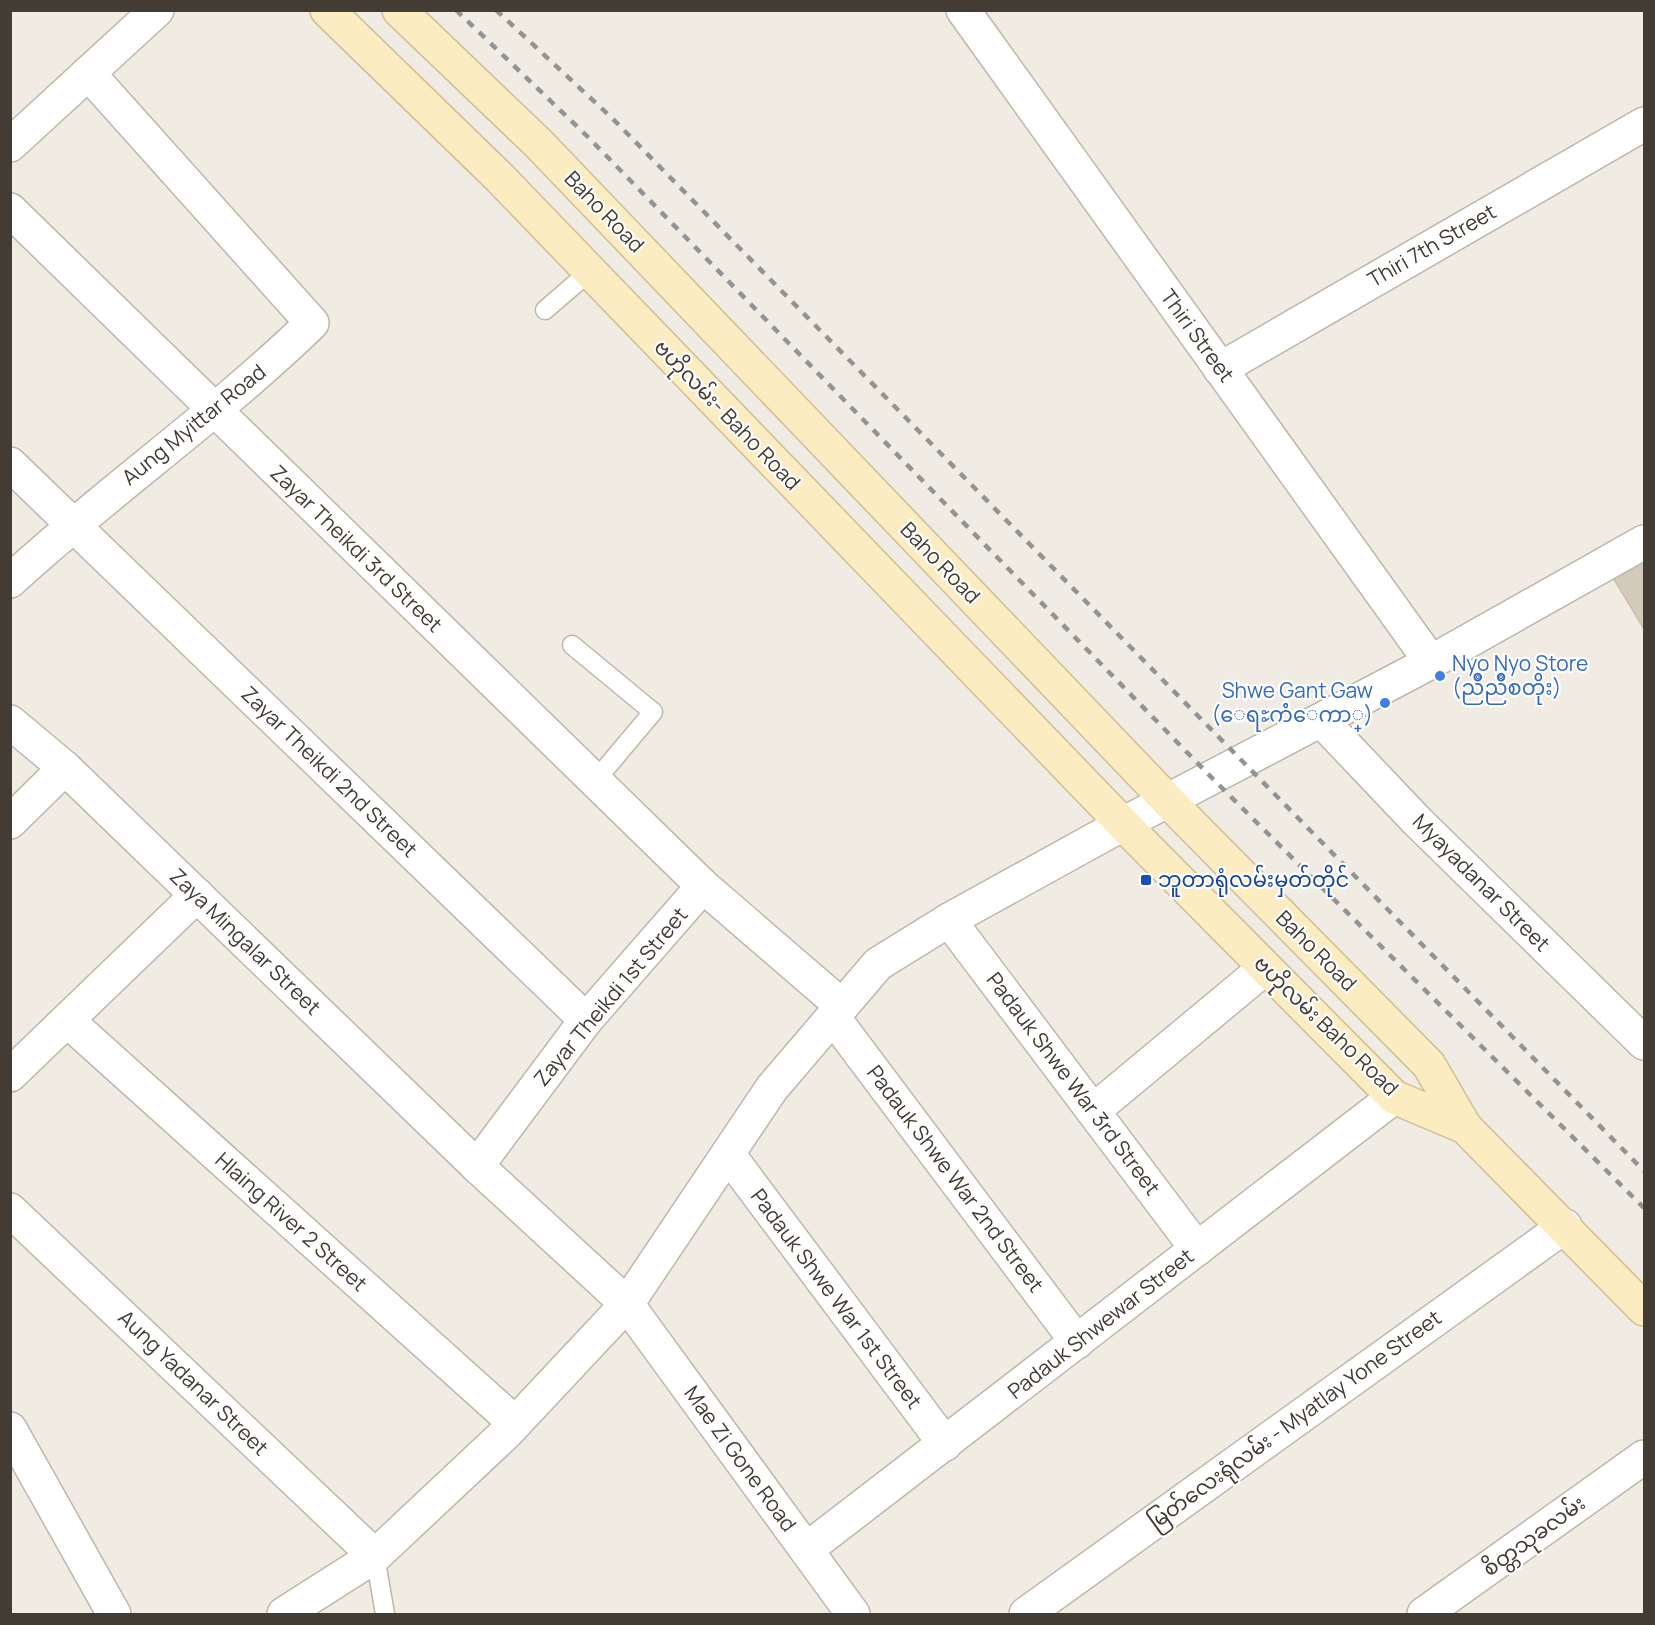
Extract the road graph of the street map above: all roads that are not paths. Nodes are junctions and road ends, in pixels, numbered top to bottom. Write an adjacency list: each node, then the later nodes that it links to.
1 (157, 10): 5 (street)
2 (327, 10): 9 (main road, ဗဟိုလမ်း- Baho Road)
3 (399, 10): 23 (main road, Baho Road)
4 (972, 13): 11 (street, Thiri Street)
5 (88, 73): 7 (street); 12 (street, Aung Myittar Road)
6 (1644, 124): 11 (street, Thiri 7th Street)
7 (10, 145)
8 (10, 210): 12 (street, Zayar Theikdi 3rd Street)
9 (589, 272): 10 (lane); 25 (main road, ဗဟိုလမ်း- Baho Road)
10 (545, 310)
11 (1220, 369): 18 (street, Thiri Street)
12 (214, 411): 14 (street, Aung Myittar Road); 22 (street, Zayar Theikdi 3rd Street)
13 (10, 464): 14 (street, Zayar Theikdi 2nd Street)
14 (72, 524): 16 (street, Aung Myittar Road); 31 (street, Zayar Theikdi 2nd Street)
15 (1644, 542): 18 (street)
16 (10, 581)
17 (572, 645): 22 (lane)
18 (1431, 662): 19 (street)
19 (1321, 720): 23 (street); 33 (street, Myayadanar Street)
20 (10, 722): 21 (street, Zaya Mingalar Street)
21 (65, 768): 24 (street); 27 (street, Zaya Mingalar Street)
22 (594, 781): 26 (street, Zayar Theikdi 3rd Street)
23 (1168, 801): 25 (street); 37 (main road, Baho Road)
24 (10, 822)
25 (1123, 824): 28 (street); 29 (main road, ဗဟိုလမ်း Baho Road)
26 (703, 886): 30 (street, Padauk Shwe War 2nd Street); 31 (street, Zayar Theikdi 1st Street)
27 (197, 895): 32 (street); 39 (street, Zaya Mingalar Street)
28 (948, 920): 30 (street); 36 (street, Padauk Shwe War 3rd Street)
29 (1265, 968): 35 (main road, ဗဟိုလမ်း Baho Road); 36 (street)
30 (837, 1011): 38 (street); 45 (street, Padauk Shwe War 2nd Street)
31 (586, 1020): 39 (street, Zayar Theikdi 1st Street)
32 (68, 1021): 34 (street); 46 (street, Hlaing River 2 Street)
33 (1644, 1043)
34 (10, 1076)
35 (1394, 1097): 37 (main road, ဗဟိုလမ်း Baho Road); 42 (street, Padauk Shwewar Street)
36 (1093, 1111): 42 (street, Padauk Shwe War 3rd Street)
37 (1465, 1127): 41 (main road, ဗဟိုလမ်း Baho Road)
38 (728, 1154): 43 (street); 48 (street, Padauk Shwe War 1st Street)
39 (477, 1166): 43 (street, Zaya Mingalar Street)
40 (10, 1210): 51 (street, Aung Yadanar Street)
41 (1564, 1226): 44 (main road, ဗဟိုလမ်း Baho Road); 56 (street, မြတ်လေးရုံလမ်း - Myatlay Yone Street)
42 (1197, 1249): 45 (street, Padauk Shwewar Street)
43 (627, 1304): 46 (street); 50 (street, Mae Zi Gone Road)
44 (1644, 1309)
45 (1077, 1342): 48 (street, Padauk Shwewar Street)
46 (515, 1423): 51 (street)
47 (10, 1429): 52 (street)
48 (945, 1444): 50 (street, Padauk Shwewar Street)
49 (1644, 1457): 57 (street, စိတ္တသုခလမ်း)
50 (807, 1550): 55 (street, Mae Zi Gone Road)
51 (375, 1556): 53 (street); 54 (lane)
52 (114, 1614)
53 (284, 1614)
54 (386, 1614)
55 (853, 1614)
56 (1026, 1614)
57 (1424, 1614)

